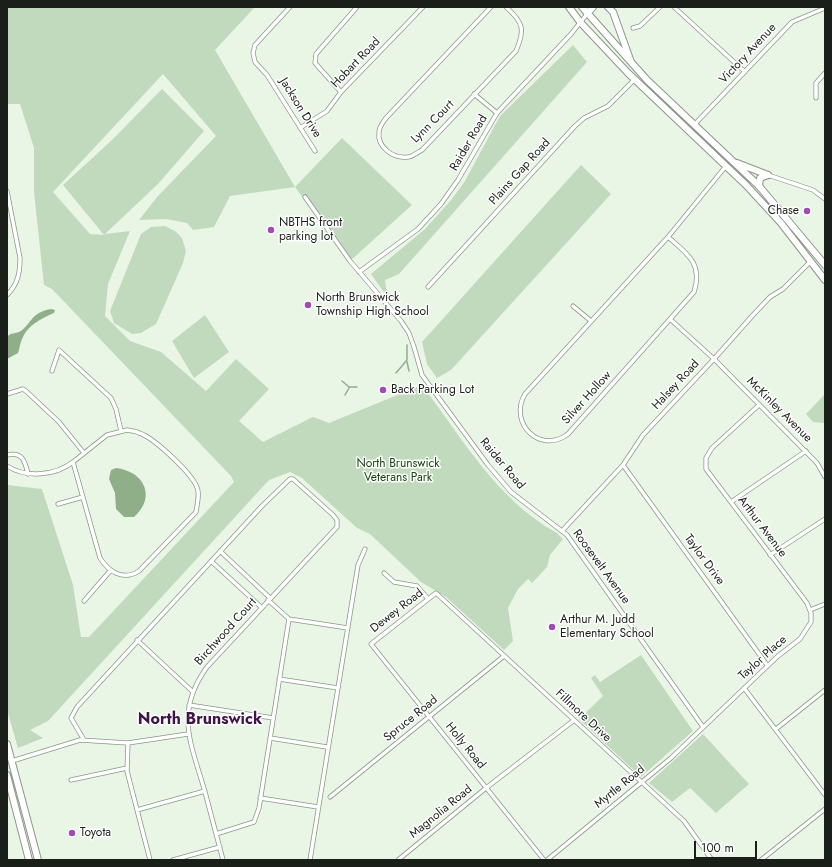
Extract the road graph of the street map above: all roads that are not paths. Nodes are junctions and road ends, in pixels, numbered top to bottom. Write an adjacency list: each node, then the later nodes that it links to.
1 (290, 7): 25 (street, Jackson Drive)
2 (357, 7): 20 (street)
3 (423, 7): 20 (street, Hobart Road)
4 (491, 7): 21 (street, Lynn Court)
5 (506, 7): 21 (street, Lynn Court)
6 (568, 7): 14 (highway)
7 (582, 7): 13 (highway)
8 (593, 7): 13 (highway)
9 (608, 7): 16 (highway)
10 (660, 7): 15 (street)
11 (674, 7): 17 (street)
12 (825, 8): 17 (street, Victory Avenue)
13 (587, 14): 14 (street, Raider Road); 16 (highway)
14 (580, 23): 19 (highway); 23 (street, Raider Road)
15 (633, 28)
16 (631, 64): 24 (highway)
17 (745, 72): 24 (street, Victory Avenue)
18 (825, 73): 22 (street)
19 (634, 80): 24 (highway); 39 (street, Plains Gap Road)
20 (341, 92): 25 (street, Hobart Road)
21 (474, 94): 23 (street)
22 (816, 98)
23 (498, 113): 37 (street, Raider Road)
24 (692, 127): 27 (highway); 28 (highway)
25 (300, 128): 26 (street, Jackson Drive)
26 (315, 151)
27 (736, 163): 29 (highway); 30 (highway)
28 (726, 166): 34 (street, Silver Hollow); 35 (highway)
29 (768, 175): 30 (highway); 33 (street)
30 (759, 186): 36 (highway)
31 (7, 191): 40 (street)
32 (305, 197): 37 (street, Raider Road)
33 (825, 200)
34 (668, 237): 42 (street, Silver Hollow); 43 (street, Silver Hollow)
35 (811, 261): 38 (highway); 44 (street, Halsey Road)
36 (825, 265)
37 (359, 272): 60 (street, Raider Road)
38 (825, 280)
39 (428, 287)
40 (7, 295)
41 (573, 306): 43 (street)
42 (670, 319): 43 (street, Silver Hollow); 44 (street, McKinley Avenue)
43 (591, 322)
44 (714, 360): 47 (street, McKinley Avenue); 54 (street, Halsey Road)
45 (52, 371): 48 (street)
46 (7, 394): 50 (street)
47 (759, 405): 49 (street, McKinley Avenue); 58 (street, Arthur Avenue)
48 (121, 431): 50 (street); 67 (street)
49 (806, 451): 56 (street, McKinley Avenue); 58 (street)
50 (84, 453): 52 (street)
51 (7, 455): 55 (street)
52 (73, 462): 55 (street); 57 (street)
53 (7, 466): 55 (street)
54 (623, 466): 62 (street, Halsey Road); 81 (street, Taylor Drive)
55 (28, 474)
56 (825, 477)
57 (82, 497): 59 (street); 67 (street)
58 (731, 502): 65 (street, Arthur Avenue)
59 (58, 504)
60 (530, 507): 62 (street, Roosevelt Avenue)
61 (825, 518): 65 (street)
62 (562, 531): 91 (street, Roosevelt Avenue)
63 (365, 549): 77 (street)
64 (220, 551): 66 (street); 70 (street); 70 (street, Birchwood Court)
65 (770, 555): 75 (street, Arthur Avenue)
66 (211, 561): 74 (street); 78 (street)
67 (111, 570): 72 (street)
68 (384, 573): 71 (street)
69 (436, 593): 71 (street, Dewey Road); 80 (street, Fillmore Drive)
70 (269, 599): 74 (street, Birchwood Court); 76 (street)
71 (428, 599): 79 (street, Dewey Road)
72 (84, 601)
73 (825, 604): 75 (street)
74 (261, 607): 86 (street, Birchwood Court)
75 (810, 610): 81 (street, Taylor Place)
76 (289, 619): 77 (street); 82 (street)
77 (348, 628): 83 (street)
78 (137, 640): 86 (street); 95 (street)
79 (371, 644): 88 (street, Holly Road)
80 (504, 656): 88 (street, Spruce Road); 90 (street, Fillmore Drive)
81 (767, 665): 84 (street, Taylor Place)
82 (280, 679): 83 (street); 89 (street)
83 (338, 688): 98 (street)
84 (744, 688): 91 (street, Taylor Place); 92 (street)
85 (825, 690): 92 (street)
86 (192, 691): 87 (street, Birchwood Court)
87 (189, 705): 89 (street); 93 (street, Birchwood Court)
88 (429, 716): 104 (street, Holly Road); 107 (street, Spruce Road)
89 (273, 718): 94 (street)
90 (573, 721): 103 (street, Fillmore Drive); 104 (street, Magnolia Road)
91 (703, 727): 103 (street, Myrtle Road)
92 (776, 729): 106 (street)
93 (188, 734): 96 (street); 105 (street, Birchwood Court)
94 (270, 738): 98 (street); 108 (street)
95 (84, 740): 96 (street); 99 (street)
96 (128, 743): 100 (street)
97 (7, 744): 99 (highway)
98 (327, 747): 109 (street)
99 (12, 761): 116 (highway)
100 (127, 768): 102 (street); 111 (street)
101 (7, 775): 115 (highway)
102 (71, 780)
103 (641, 783): 122 (street, Myrtle Road); 123 (street, Fillmore Drive)
104 (486, 788): 121 (street, Magnolia Road); 122 (street, Holly Road)
105 (205, 792): 111 (street); 112 (street, Birchwood Court)
106 (825, 795)
107 (330, 797)
108 (260, 798): 109 (street); 112 (street)
109 (318, 807): 120 (street)
110 (825, 809): 114 (street)
111 (137, 810): 117 (street)
112 (216, 834): 113 (street, Birchwood Court)
113 (220, 847): 118 (street); 119 (street, Birchwood Court)
114 (763, 859)
115 (29, 860)
116 (38, 860)
117 (150, 860)
118 (173, 860)
119 (223, 860)
120 (310, 860)
121 (398, 860)
122 (546, 860)
123 (712, 860)

